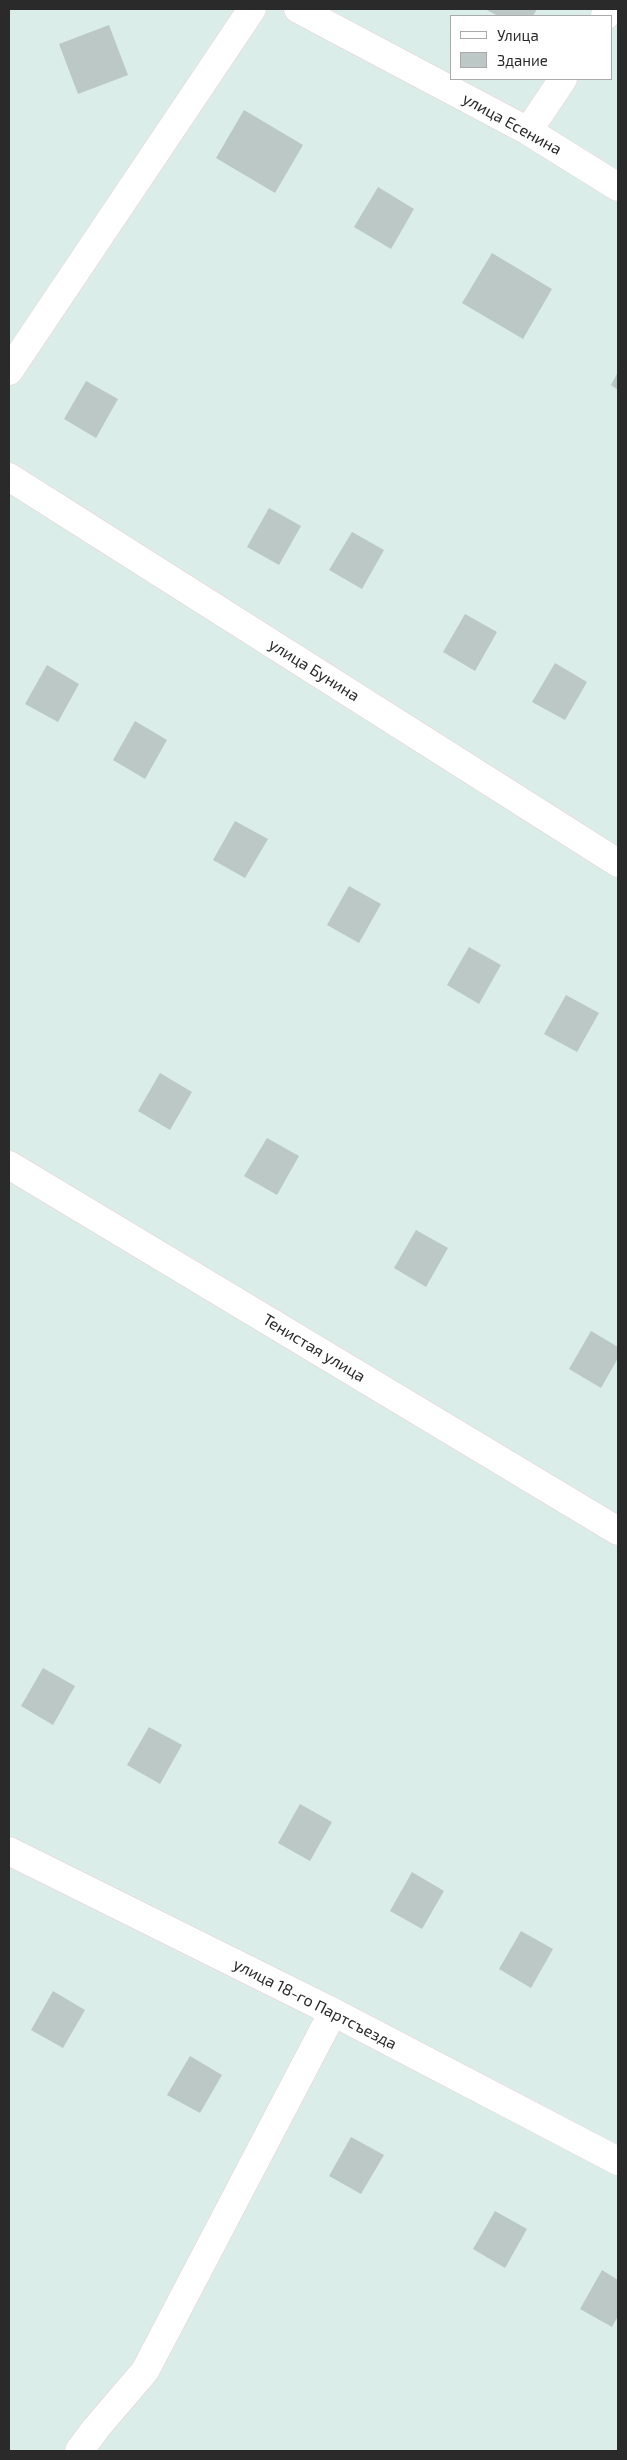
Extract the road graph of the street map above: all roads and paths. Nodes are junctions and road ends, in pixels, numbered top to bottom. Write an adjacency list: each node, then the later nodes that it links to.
1 (252, 9): 6 (street)
2 (298, 9): 4 (street, улица Есенина)
3 (562, 80): 4 (street)
4 (528, 131): 5 (street, улица Есенина)
5 (618, 187)
6 (9, 371)
7 (9, 477): 8 (street, улица Бунина)
8 (618, 863)
9 (9, 1164): 10 (street, Тенистая улица)
10 (618, 1531)
11 (9, 1851): 12 (street, улица 18-го Партсъезда)
12 (333, 2012): 13 (street, улица 18-го Партсъезда); 14 (street)
13 (618, 2161)
14 (80, 2451)

